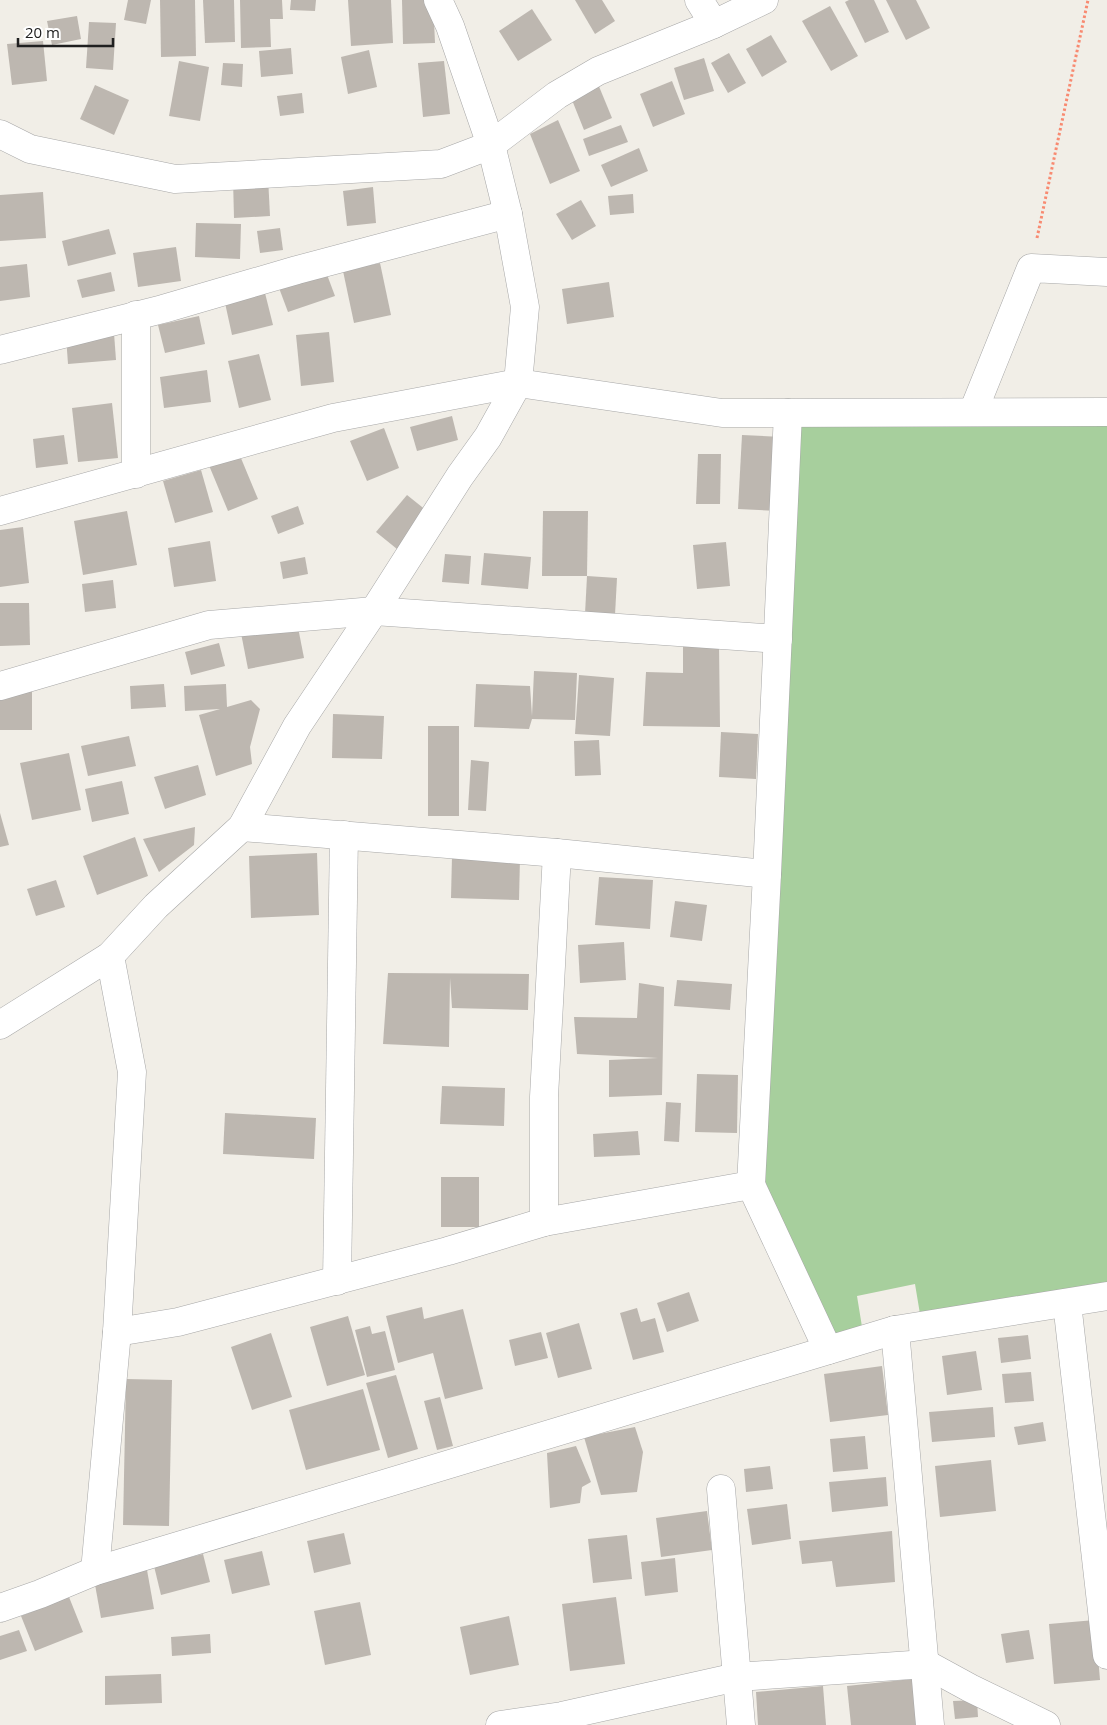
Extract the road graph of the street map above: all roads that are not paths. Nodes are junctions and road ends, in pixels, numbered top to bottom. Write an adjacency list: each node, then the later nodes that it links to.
1 (438, 0): 6 (street)
2 (699, 0): 4 (street)
3 (764, 0): 4 (street)
4 (714, 24): 6 (street)
5 (0, 134): 7 (street)
6 (491, 145): 7 (street); 9 (street)
7 (30, 149): 8 (street)
8 (0, 156)
9 (508, 214): 11 (street); 13 (street)
10 (1107, 272): 14 (street)
11 (136, 315): 12 (street); 17 (street)
12 (0, 350)
13 (518, 383): 16 (street); 17 (street); 19 (street)
14 (973, 412): 15 (street); 16 (street)
15 (1107, 412)
16 (788, 413): 20 (street)
17 (136, 474): 18 (street)
18 (0, 511)
19 (374, 611): 20 (street); 21 (street); 22 (street)
20 (778, 639): 25 (street)
21 (0, 686)
22 (242, 827): 23 (street); 26 (street)
23 (344, 836): 24 (street); 30 (street)
24 (557, 853): 25 (street); 29 (street)
25 (767, 874): 28 (street)
26 (110, 956): 27 (street); 34 (street)
27 (0, 1025)
28 (751, 1185): 29 (street); 35 (street)
29 (544, 1222): 30 (street)
30 (337, 1281): 34 (street)
31 (1107, 1296): 32 (street)
32 (1067, 1303): 33 (street); 39 (street)
33 (895, 1330): 35 (street); 40 (street)
34 (118, 1332): 37 (street)
35 (828, 1350): 37 (street)
36 (721, 1489): 41 (street)
37 (95, 1571): 38 (street)
38 (0, 1608)
39 (1107, 1655)
40 (926, 1664): 41 (street); 45 (street); 46 (street)
41 (737, 1676): 42 (street); 44 (street)
42 (563, 1721): 43 (street)
43 (500, 1725)
44 (741, 1725)
45 (930, 1725)
46 (1046, 1725)

